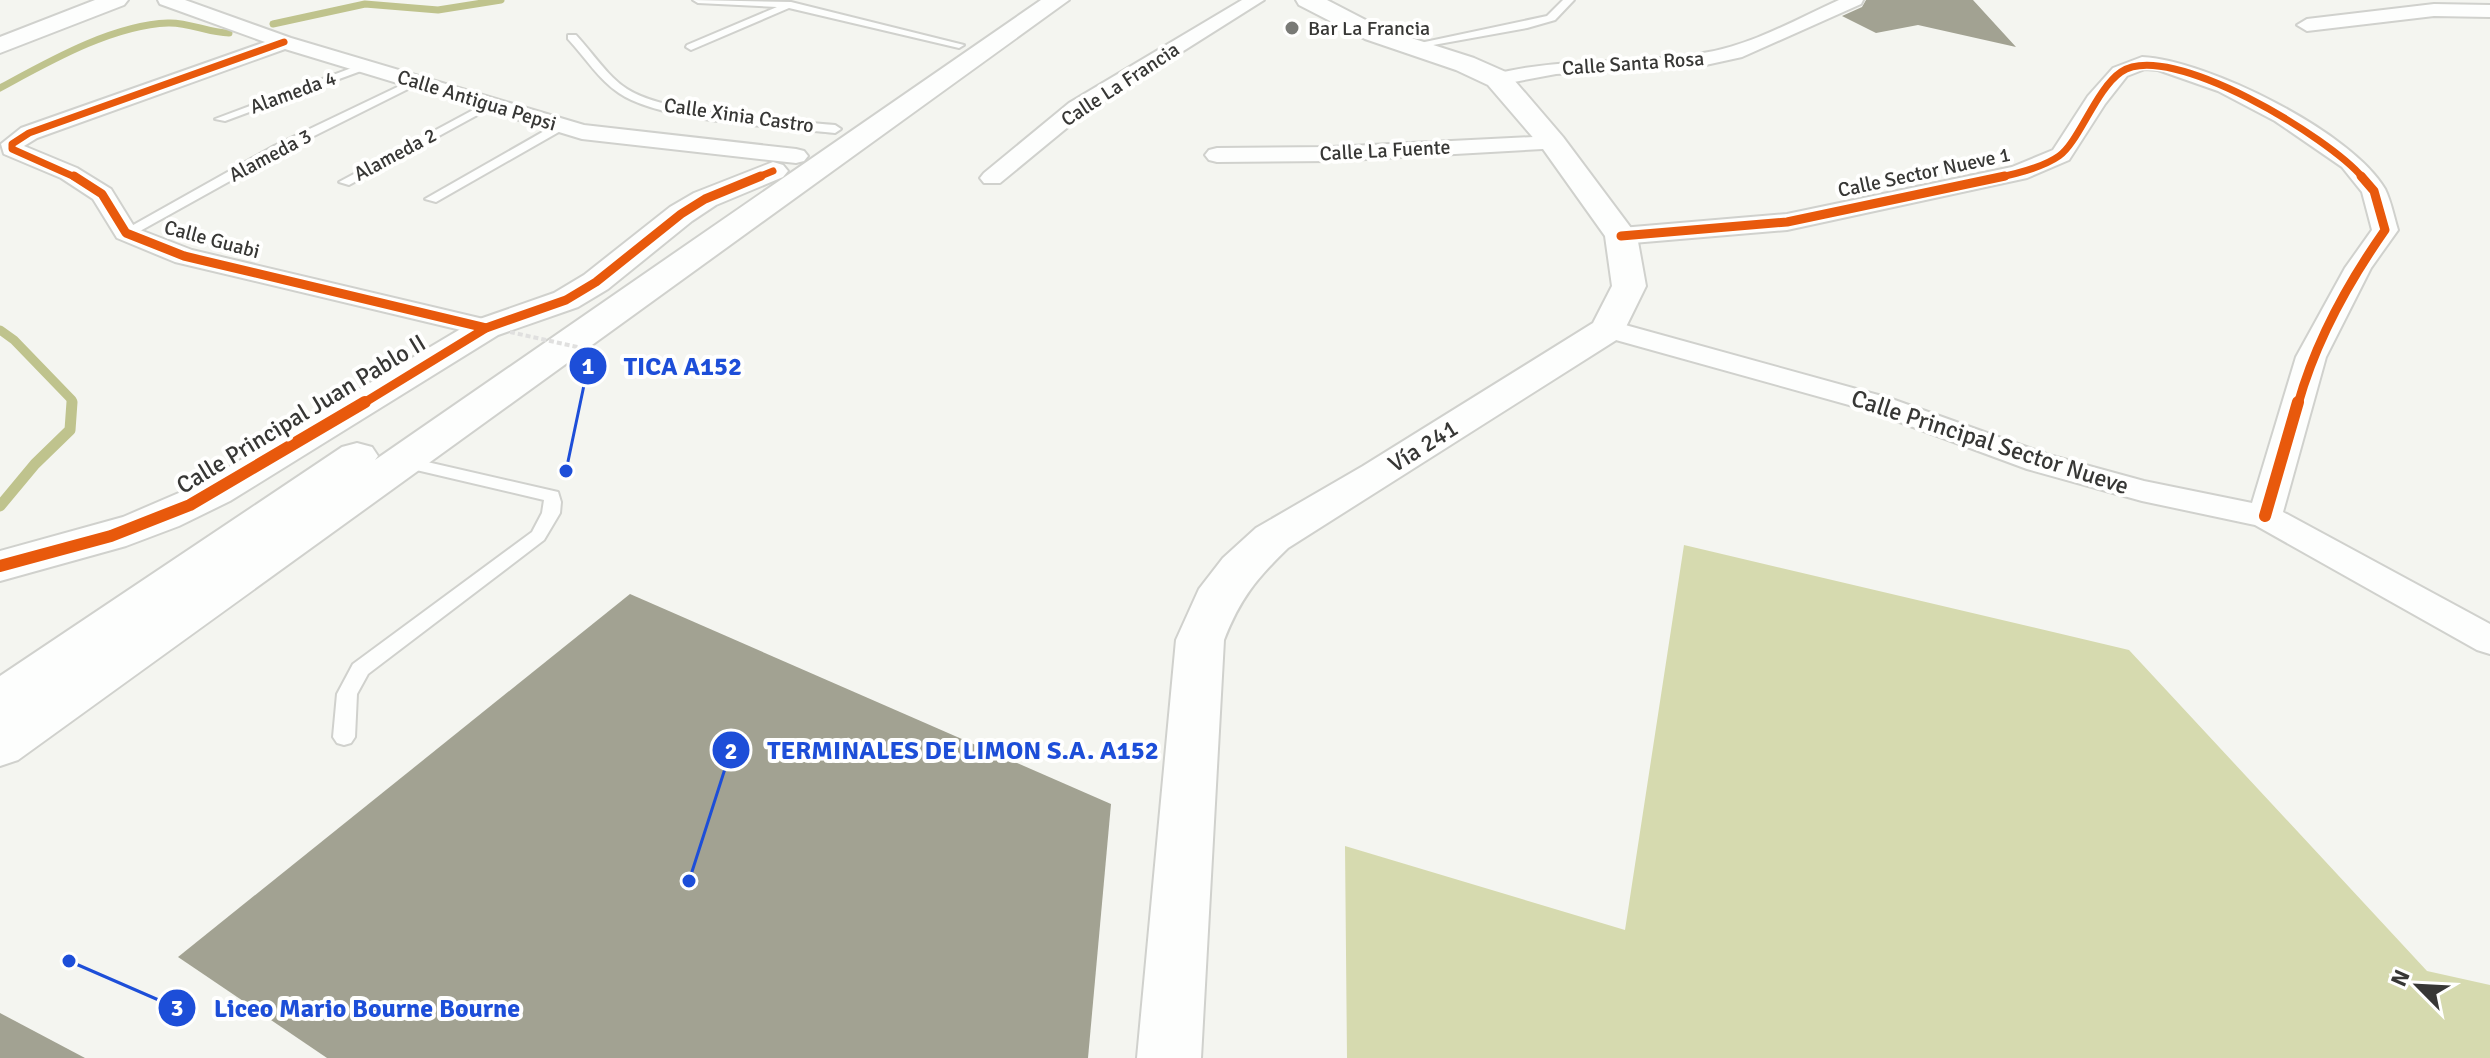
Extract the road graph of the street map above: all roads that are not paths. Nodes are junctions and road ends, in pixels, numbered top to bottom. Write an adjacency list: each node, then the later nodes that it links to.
1 (116, 0): 17 (street)
2 (167, 0): 15 (street, Calle Antigua Pepsi)
3 (698, 0): 11 (lane)
4 (804, 0): 11 (lane)
5 (1026, 0): 16 (main road)
6 (1057, 0): 38 (main road)
7 (1255, 0): 31 (street, Calle La Francia)
8 (1308, 0): 18 (main road)
9 (1569, 0): 18 (lane)
10 (1854, 0): 21 (street, Calle Santa Rosa)
11 (791, 5): 16 (lane); 19 (lane)
12 (2490, 11): 13 (street)
13 (2307, 25)
14 (572, 37): 26 (lane, Calle Xinia Castro)
15 (284, 42): 20 (street, Calle Antigua Pepsi); 28 (street)
16 (959, 45): 26 (main road)
17 (0, 46)
18 (1411, 46): 21 (main road)
19 (691, 47)
20 (365, 66): 22 (street, Calle Antigua Pepsi); 24 (lane, Alameda 4)
21 (1498, 79): 27 (main road)
22 (416, 82): 23 (street, Calle Antigua Pepsi); 34 (lane, Alameda 3)
23 (488, 105): 25 (street, Calle Antigua Pepsi); 32 (lane, Alameda 2)
24 (221, 119)
25 (560, 126): 30 (street, Calle Antigua Pepsi); 33 (lane)
26 (835, 129): 30 (main road)
27 (1553, 143): 29 (street, Calle La Fuente); 35 (main road)
28 (6, 146): 34 (street)
29 (1217, 155)
30 (784, 164): 37 (street, Calle Principal Juan Pablo II); 42 (main road)
31 (992, 178)
32 (345, 182)
33 (431, 199)
34 (126, 233): 37 (street, Calle Guabi)
35 (1621, 236): 36 (main road); 39 (street, Calle Sector Nueve 1)
36 (1608, 329): 39 (street, Calle Principal Sector Nueve); 45 (main road, Vía 241)
37 (498, 330): 40 (street, Calle Principal Juan Pablo II)
38 (401, 461): 43 (lane); 44 (main road)
39 (2265, 516): 41 (street, Calle Principal Sector Nueve)
40 (0, 566)
41 (2490, 641)
42 (0, 701)
43 (344, 737)
44 (0, 746)
45 (1169, 1058)

